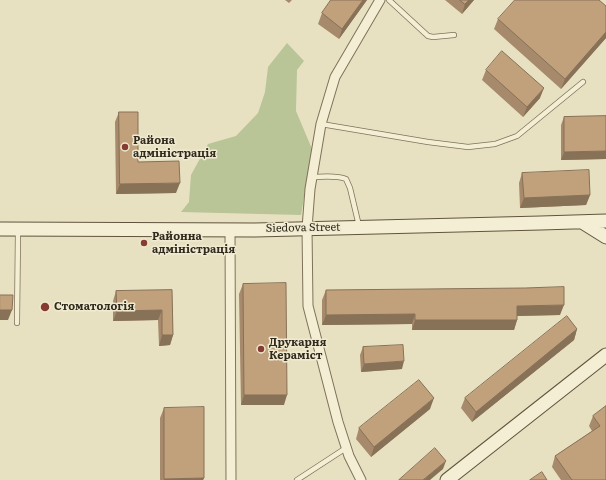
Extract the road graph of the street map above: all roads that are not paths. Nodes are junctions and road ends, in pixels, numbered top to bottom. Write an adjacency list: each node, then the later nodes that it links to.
1 (380, 0): 5 (street)
2 (389, 0): 3 (lane)
3 (454, 35)
4 (583, 82): 5 (lane)
5 (321, 124): 6 (street)
6 (312, 177): 9 (lane); 10 (street)
7 (606, 221): 8 (street, Siedova Street)
8 (582, 222): 9 (street, Siedova Street); 14 (street)
9 (359, 227): 10 (street, Siedova Street)
10 (307, 228): 13 (street, Siedova Street); 17 (street)
11 (0, 229): 12 (street, Siedova Street)
12 (18, 229): 13 (street, Siedova Street); 15 (lane)
13 (230, 230): 18 (street)
14 (606, 237)
15 (18, 323)
16 (606, 355): 21 (street)
17 (346, 448): 19 (lane); 20 (street)
18 (231, 480)
19 (297, 480)
20 (362, 480)
21 (447, 480)

